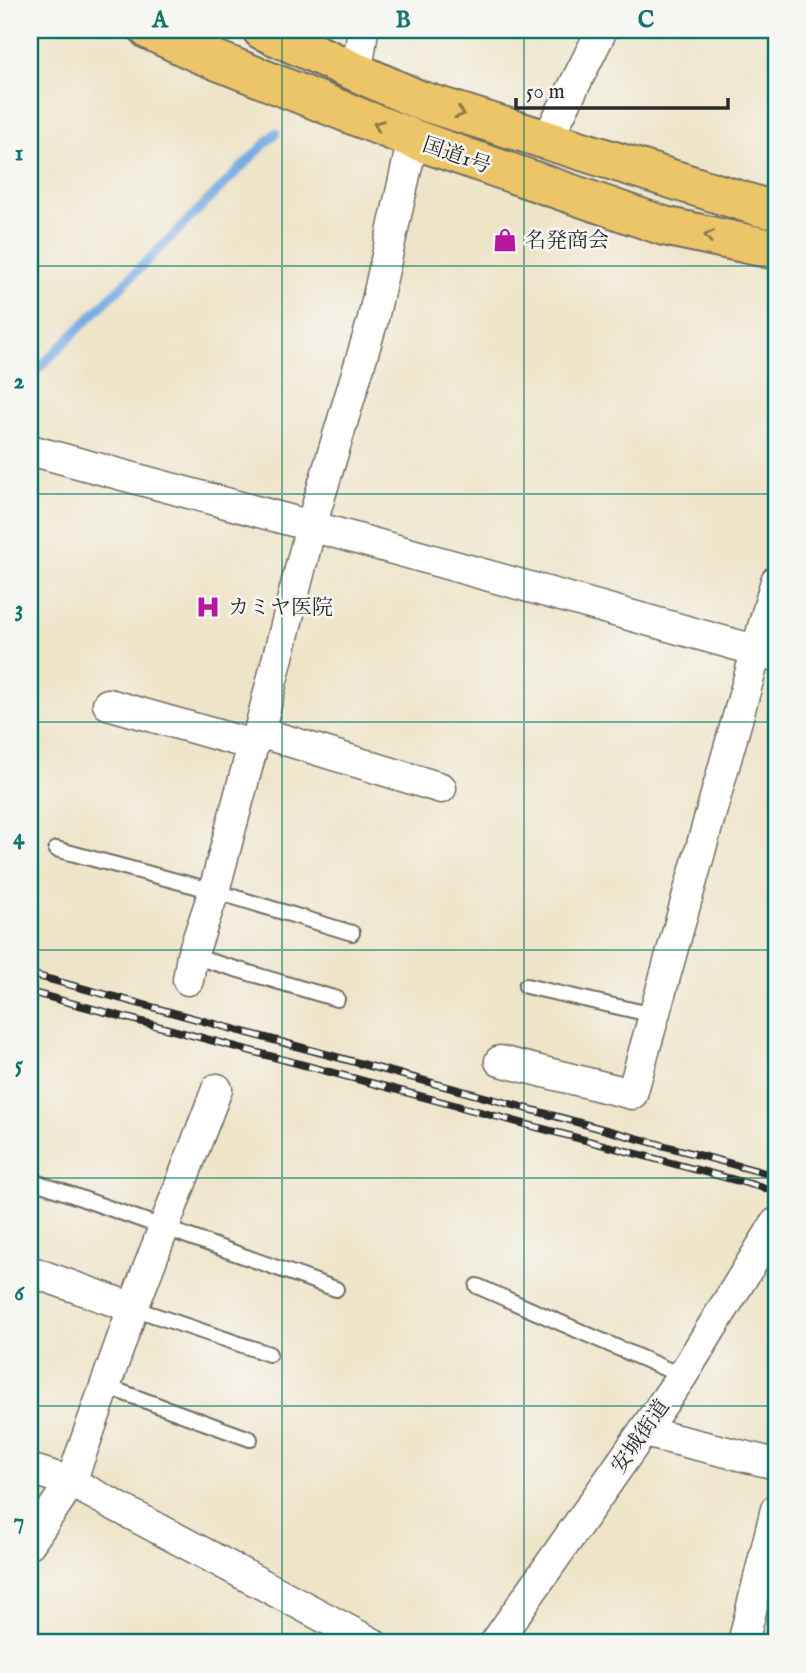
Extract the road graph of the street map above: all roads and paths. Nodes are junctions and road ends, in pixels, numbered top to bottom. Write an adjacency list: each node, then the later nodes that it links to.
1 (149, 30): 6 (highway, 国道1号, one-way to 1)
2 (262, 30): 5 (highway, 国道1号)
3 (363, 30): 5 (street)
4 (602, 30): 7 (street)
5 (357, 71): 7 (highway, 国道1号, one-way to 7)
6 (413, 139): 9 (highway, 国道1号, one-way to 6); 11 (street)
7 (547, 140): 8 (highway, 国道1号)
8 (776, 210)
9 (776, 250)
10 (30, 450): 11 (street)
11 (311, 526): 13 (street); 15 (street)
12 (776, 581): 13 (street)
13 (767, 654): 23 (street)
14 (108, 704): 15 (street)
15 (256, 739): 16 (street); 18 (street)
16 (441, 788)
17 (56, 849): 18 (lane)
18 (214, 891): 19 (lane); 20 (street)
19 (352, 933)
20 (190, 968): 22 (lane)
21 (526, 986): 23 (lane)
22 (337, 999)
23 (654, 1015): 24 (street)
24 (500, 1062)
25 (217, 1089): 28 (street)
26 (30, 1180): 28 (lane)
27 (776, 1223): 34 (street, 安城街道)
28 (163, 1229): 31 (lane); 32 (street)
29 (30, 1271): 32 (street)
30 (477, 1286): 34 (lane)
31 (336, 1289)
32 (133, 1308): 33 (lane); 35 (street)
33 (269, 1354)
34 (682, 1376): 36 (street, 安城街道)
35 (106, 1386): 37 (lane); 40 (street)
36 (644, 1432): 38 (street); 44 (street, 安城街道)
37 (250, 1438)
38 (776, 1464)
39 (30, 1469): 40 (street)
40 (71, 1482): 42 (street); 43 (street)
41 (776, 1509): 45 (street)
42 (30, 1543)
43 (372, 1643)
44 (495, 1643)
45 (743, 1643)

